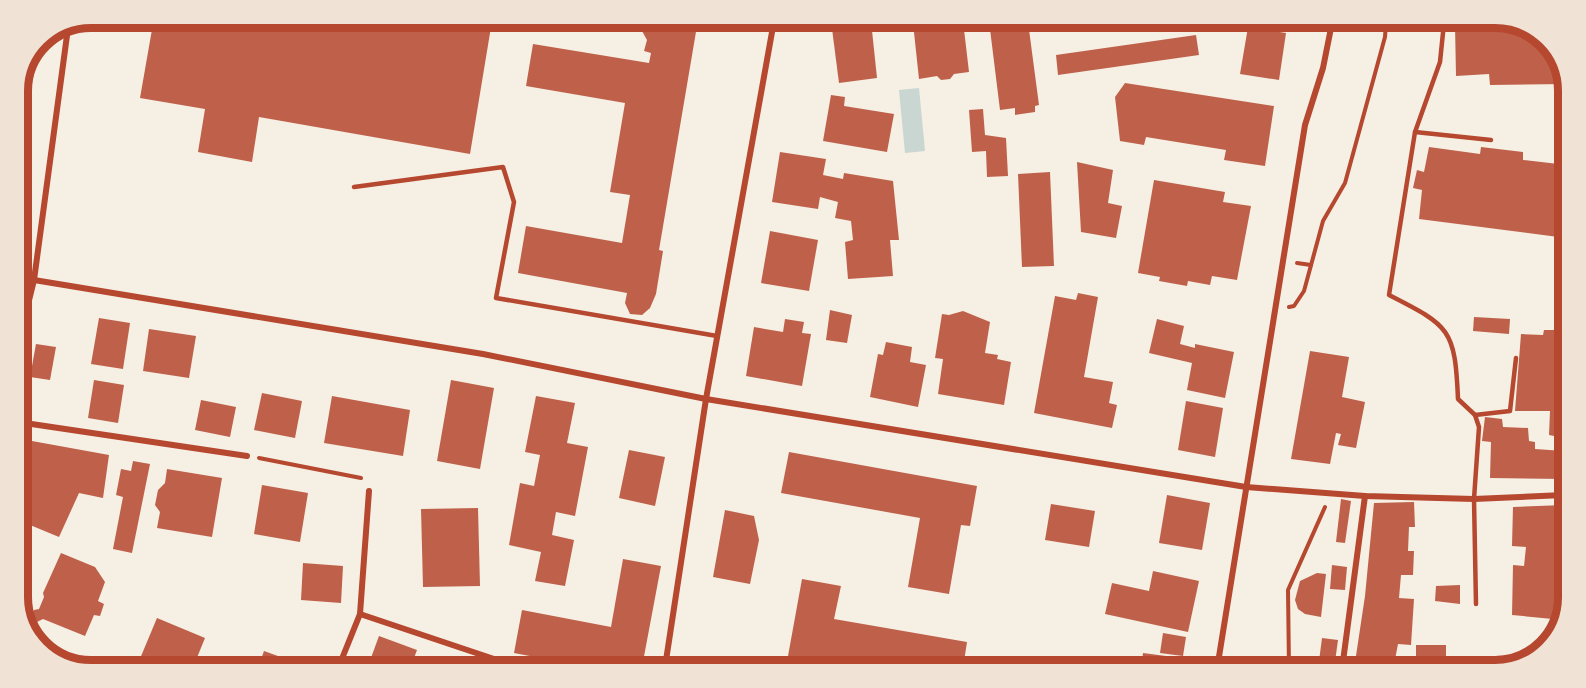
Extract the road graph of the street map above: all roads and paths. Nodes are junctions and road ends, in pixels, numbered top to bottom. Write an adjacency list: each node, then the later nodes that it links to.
1 (773, 29): 13 (street)
2 (1331, 29): 12 (street)
3 (1386, 29): 12 (path)
4 (1443, 29): 6 (lane)
5 (67, 33): 10 (street)
6 (1415, 132): 7 (lane); 16 (lane)
7 (1491, 140)
8 (354, 187): 13 (lane)
9 (29, 279): 10 (lane)
10 (34, 280): 11 (street); 15 (street)
11 (29, 300)
12 (1276, 311): 19 (street)
13 (717, 336): 15 (street)
14 (1516, 358): 16 (lane)
15 (706, 399): 19 (street); 29 (street)
16 (1475, 415): 24 (lane)
17 (29, 424): 18 (street)
18 (247, 456): 20 (path)
19 (1246, 488): 21 (street); 30 (street)
20 (369, 491): 26 (street)
21 (1331, 494): 23 (street); 31 (path)
22 (1558, 495): 24 (street)
23 (1365, 496): 24 (street); 32 (street)
24 (1474, 499): 25 (lane)
25 (1476, 604)
26 (360, 614): 27 (street); 28 (street)
27 (341, 660)
28 (497, 660)
29 (665, 660)
30 (1218, 660)
31 (1289, 660)
32 (1343, 660)

